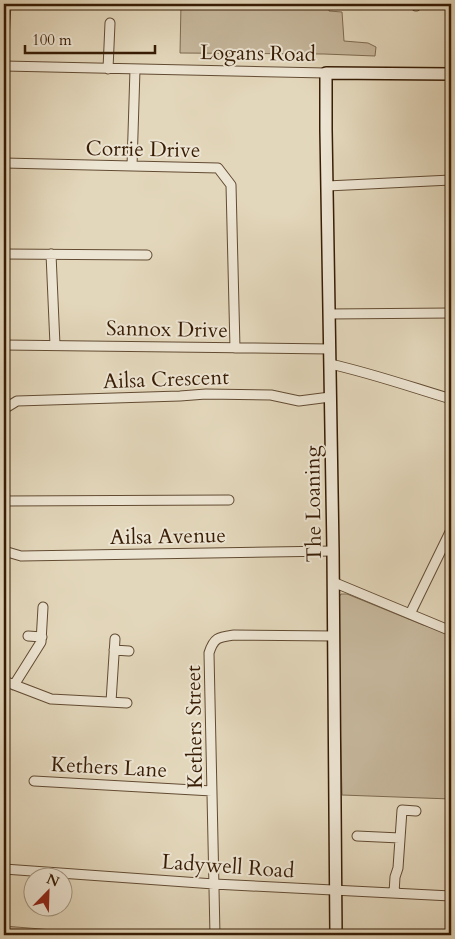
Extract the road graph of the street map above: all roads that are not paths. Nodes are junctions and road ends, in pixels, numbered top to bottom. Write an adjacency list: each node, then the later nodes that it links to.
1 (6, 4): 3 (street)
2 (110, 23): 5 (street)
3 (4, 39)
4 (4, 66): 5 (street, Logans Road)
5 (108, 69): 6 (street, Logans Road)
6 (135, 69): 7 (street, Logans Road); 10 (street)
7 (326, 73): 8 (street, Logans Road); 12 (street, The Loaning)
8 (451, 74)
9 (4, 163): 10 (street, Corrie Drive)
10 (132, 166): 20 (street, Corrie Drive)
11 (451, 180): 12 (street)
12 (327, 186): 17 (street, The Loaning)
13 (4, 254): 14 (street)
14 (51, 254): 15 (street); 19 (street)
15 (147, 256)
16 (451, 313): 17 (street)
17 (329, 314): 21 (street, The Loaning)
18 (4, 345): 19 (street, Sannox Drive)
19 (55, 345): 20 (street, Sannox Drive)
20 (235, 348): 21 (street, Sannox Drive)
21 (330, 350): 22 (street, The Loaning)
22 (330, 364): 23 (street, The Loaning); 24 (street)
23 (330, 397): 25 (street, Ailsa Crescent); 30 (street, The Loaning)
24 (451, 399)
25 (4, 409)
26 (229, 500): 27 (street)
27 (4, 501)
28 (451, 531): 33 (street)
29 (4, 551): 30 (street, Ailsa Avenue)
30 (333, 551): 31 (street, The Loaning)
31 (332, 582): 33 (street); 36 (street, The Loaning)
32 (43, 607): 37 (street)
33 (410, 614): 34 (street)
34 (451, 631)
35 (28, 636): 37 (street)
36 (334, 636): 46 (street, Kethers Street); 52 (street, The Loaning)
37 (42, 637): 42 (street)
38 (115, 639): 39 (street)
39 (114, 650): 40 (street); 43 (street)
40 (129, 651)
41 (4, 681): 42 (street)
42 (14, 685): 43 (street)
43 (111, 702): 44 (street)
44 (127, 703)
45 (34, 780): 46 (street, Kethers Lane)
46 (212, 791): 51 (street, Kethers Street)
47 (416, 811): 49 (street)
48 (357, 836): 49 (street)
49 (400, 838): 53 (street)
50 (4, 869): 51 (street, Ladywell Road)
51 (214, 884): 52 (street, Ladywell Road); 55 (street, Kethers Street)
52 (335, 890): 53 (street, Ladywell Road); 56 (street, The Loaning)
53 (394, 893): 54 (street, Ladywell Road)
54 (451, 896)
55 (215, 935)
56 (336, 935)

